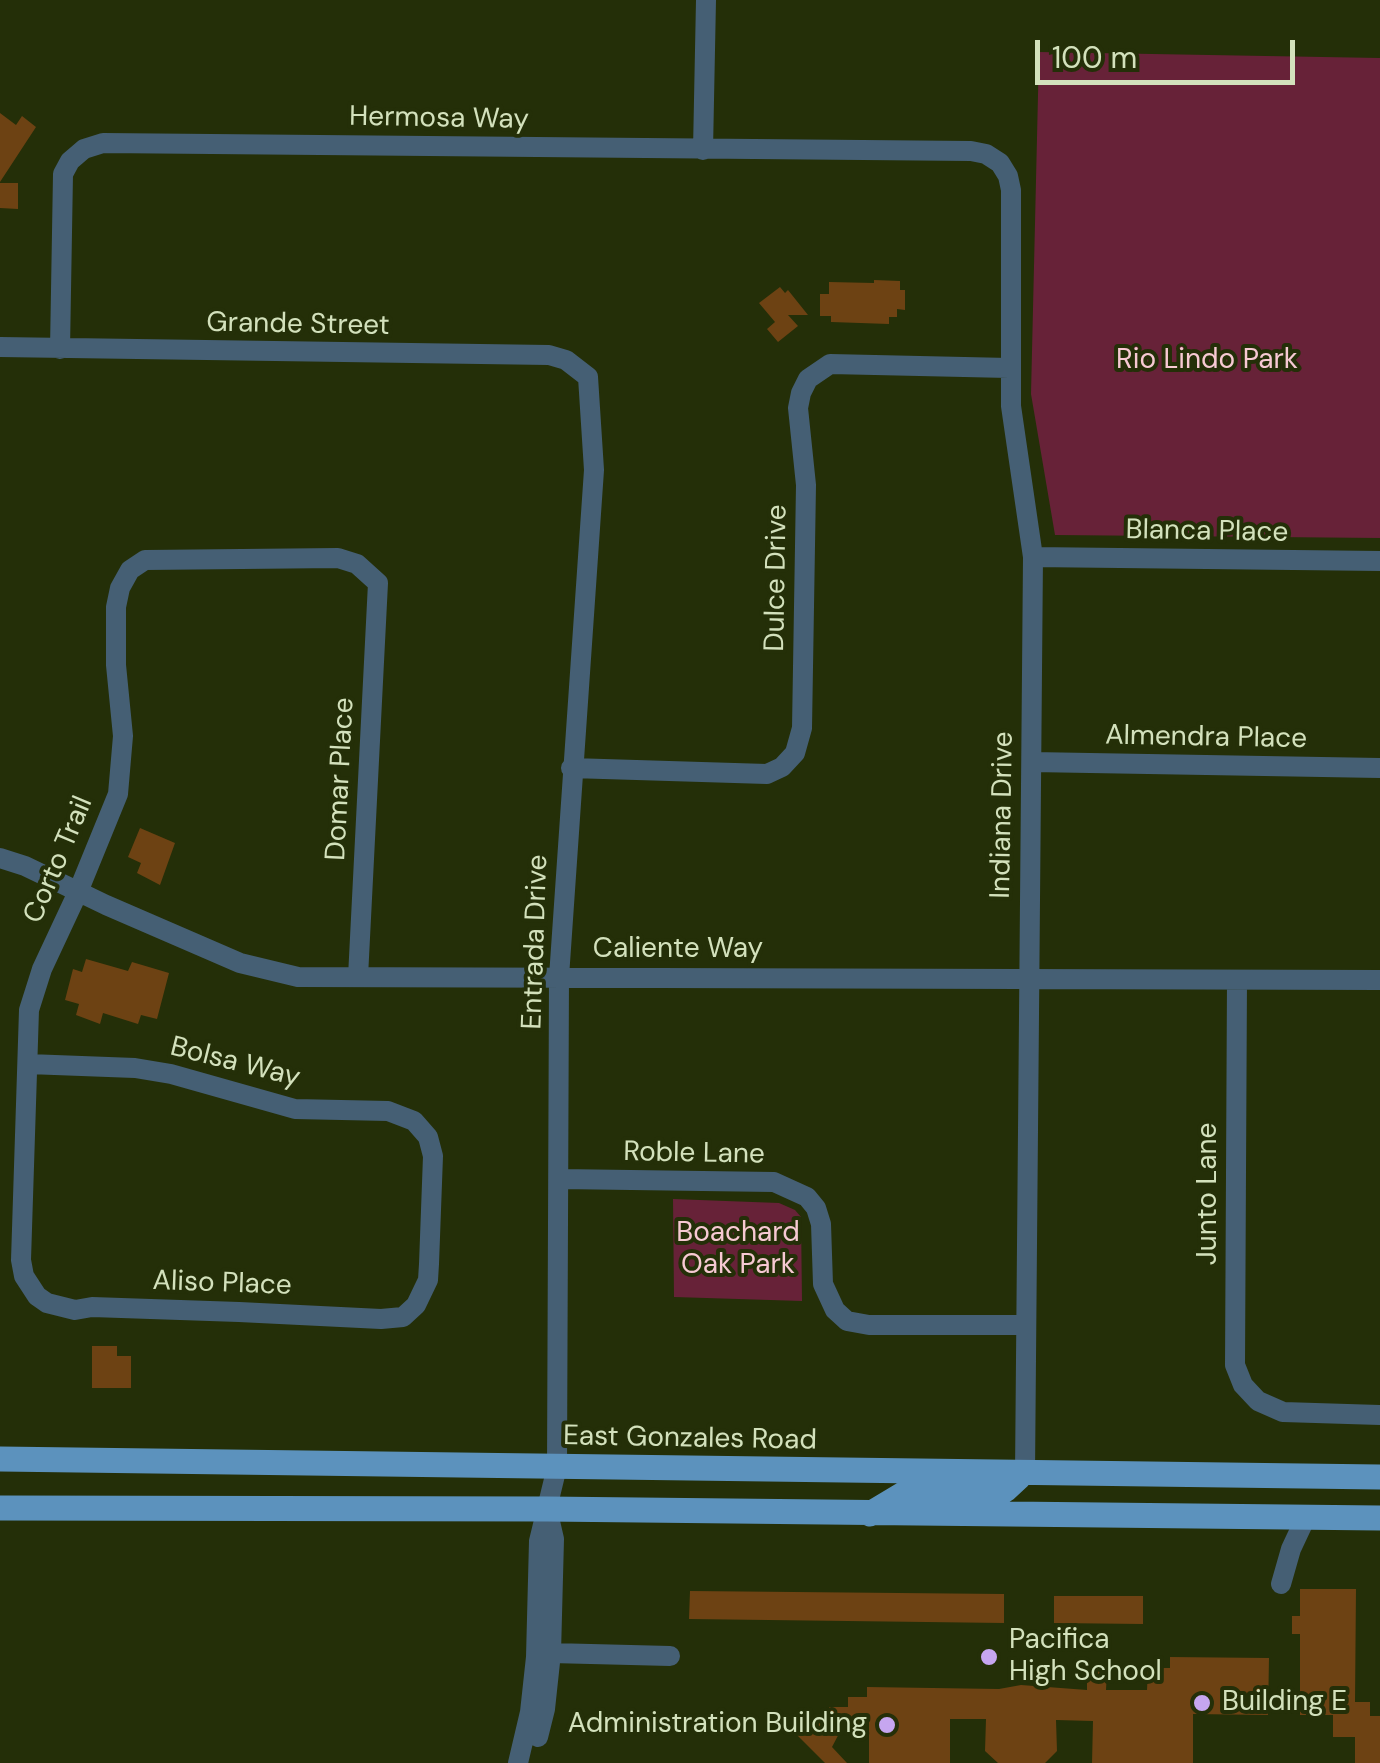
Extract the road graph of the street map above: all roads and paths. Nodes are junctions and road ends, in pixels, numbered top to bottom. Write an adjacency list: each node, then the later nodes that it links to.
1 (706, 0): 2 (street)
2 (703, 150): 3 (street, Hermosa Way); 5 (street, Hermosa Way)
3 (1000, 163): 6 (street, Indiana Drive)
4 (0, 348): 5 (street, Grande Street)
5 (60, 349): 7 (street, Grande Street)
6 (1008, 368): 8 (street, Indiana Drive); 12 (street, Dulce Drive)
7 (588, 377): 12 (street, Entrada Drive)
8 (1032, 557): 9 (street, Blanca Place); 11 (street, Indiana Drive)
9 (1380, 561)
10 (378, 583): 15 (street, Corto Trail); 16 (street, Domar Place)
11 (1032, 762): 13 (street, Almendra Place); 18 (street, Indiana Drive)
12 (571, 768): 17 (street, Entrada Drive)
13 (1380, 768)
14 (0, 858): 15 (street, Caliente Way)
15 (78, 892): 16 (street, Caliente Way); 21 (street, Corto Trail)
16 (358, 977): 17 (street, Caliente Way)
17 (558, 977): 18 (street, Caliente Way); 22 (street, Entrada Drive)
18 (1029, 980): 19 (street, Caliente Way); 25 (street, Indiana Drive)
19 (1238, 980): 20 (street, Caliente Way); 26 (street, Junto Lane)
20 (1380, 980)
21 (28, 1064): 23 (street, Corto Trail); 24 (street, Bolsa Way)
22 (560, 1179): 25 (street, Roble Lane); 28 (street, Entrada Drive)
23 (37, 1296): 24 (street, Aliso Place)
24 (407, 1314)
25 (1026, 1325): 29 (street, Indiana Drive)
26 (1380, 1415)
27 (0, 1459): 28 (main road, East Gonzales Road)
28 (557, 1467): 29 (main road, East Gonzales Road); 33 (street, Entrada Drive)
29 (1025, 1473): 30 (main road, East Gonzales Road); 34 (main road)
30 (1283, 1476): 31 (main road, East Gonzales Road); 35 (main road)
31 (1380, 1477)
32 (0, 1508): 33 (main road)
33 (547, 1509): 34 (main road); 39 (street, Entrada Drive); 41 (street, Entrada Drive)
34 (870, 1514): 35 (main road)
35 (1018, 1515): 36 (main road)
36 (1306, 1517): 37 (main road); 38 (street)
37 (1380, 1518)
38 (1283, 1577)
39 (552, 1654): 40 (street); 42 (street, Entrada Drive)
40 (670, 1656)
41 (518, 1763)
42 (532, 1763)

